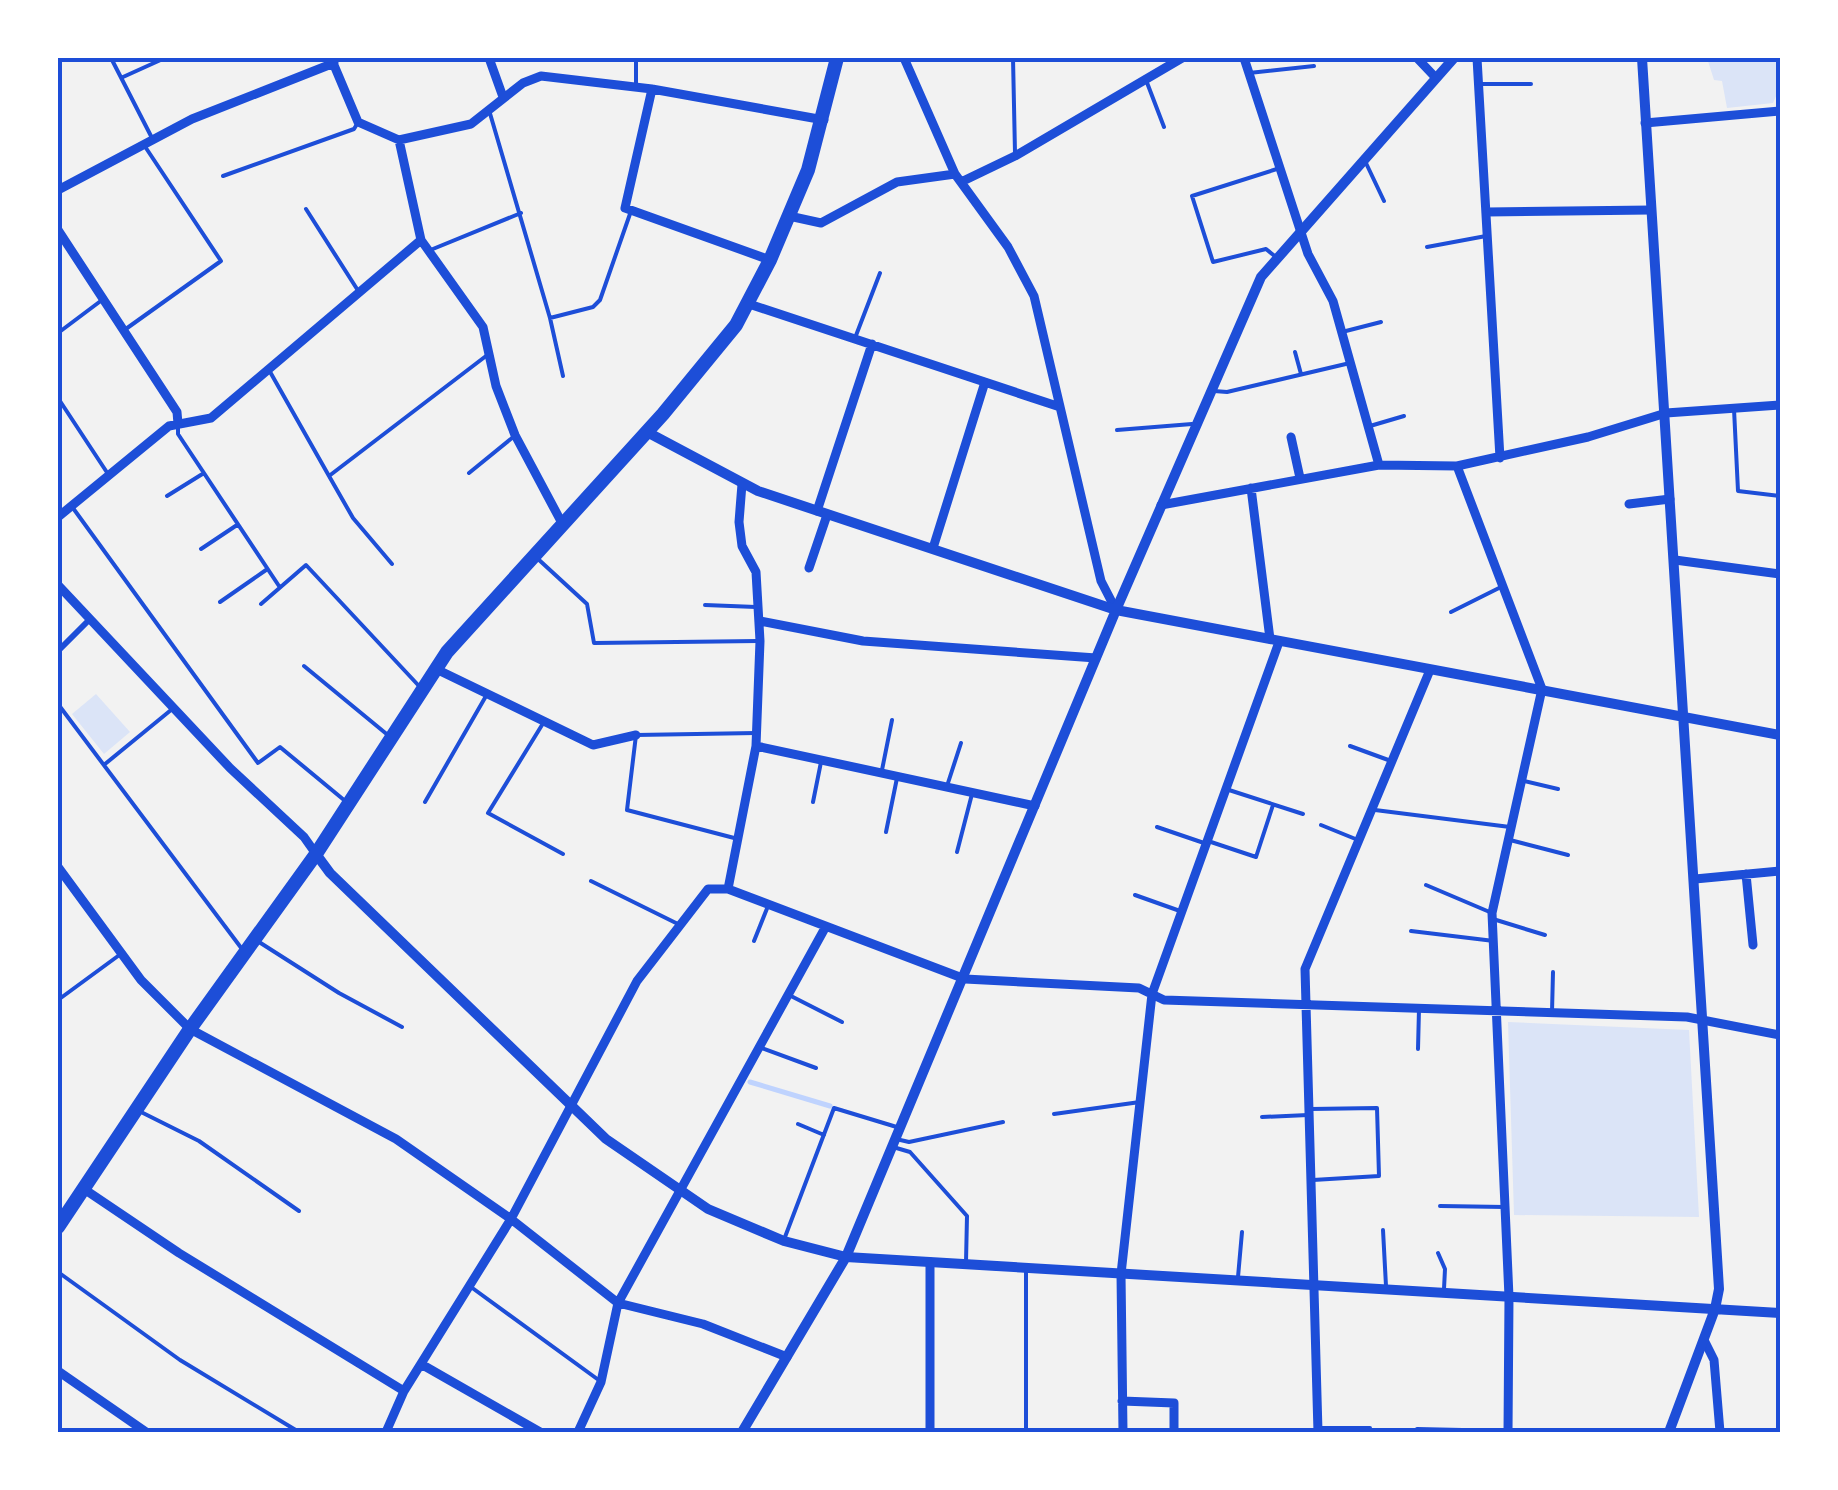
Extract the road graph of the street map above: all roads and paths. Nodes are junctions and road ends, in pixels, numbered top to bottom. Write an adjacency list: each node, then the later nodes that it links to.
1 (111, 58): 17 (lane)
2 (164, 58): 17 (lane)
3 (489, 58): 24 (street)
4 (636, 58): 22 (lane)
5 (837, 58): 27 (main road)
6 (904, 58): 37 (street)
7 (1013, 58): 33 (lane)
8 (1182, 58): 19 (street)
9 (1244, 58): 16 (street)
10 (1417, 58): 18 (street)
11 (1454, 58): 18 (street)
12 (1477, 58): 20 (street)
13 (1642, 58): 29 (street)
14 (333, 60): 28 (street); 32 (street)
15 (1314, 66): 16 (lane)
16 (1249, 73): 35 (street)
17 (122, 78): 32 (lane)
18 (1436, 78): 34 (street)
19 (1146, 80): 30 (lane); 33 (street)
20 (1479, 84): 21 (lane); 43 (street)
21 (1531, 84)
22 (636, 86): 23 (street); 24 (street)
23 (652, 89): 27 (street); 42 (street)
24 (503, 97): 25 (street)
25 (488, 109): 31 (street); 44 (lane)
26 (1780, 111): 29 (street)
27 (824, 120): 45 (main road)
28 (358, 122): 31 (street); 36 (lane)
29 (1646, 123): 41 (street)
30 (1164, 126)
31 (398, 140): 49 (street)
32 (148, 142): 38 (street); 60 (lane)
33 (1015, 156): 37 (street)
34 (1363, 159): 39 (lane); 46 (street)
35 (1280, 168): 46 (street); 52 (lane)
36 (223, 176)
37 (958, 178): 45 (street); 75 (street)
38 (58, 190)
39 (1384, 201)
40 (306, 208): 55 (lane)
41 (1652, 210): 43 (street); 77 (street)
42 (631, 211): 53 (street); 58 (lane)
43 (1488, 212): 48 (street)
44 (521, 213): 51 (lane); 58 (lane)
45 (790, 216): 53 (main road)
46 (1301, 228): 52 (street); 61 (street)
47 (58, 230): 56 (street)
48 (1489, 236): 50 (lane); 86 (street)
49 (421, 240): 51 (street); 55 (street)
50 (1427, 247)
51 (428, 251): 66 (street)
52 (1277, 258): 72 (street)
53 (770, 260): 57 (main road)
54 (880, 273): 63 (lane)
55 (359, 293): 68 (street)
56 (102, 300): 60 (street); 62 (lane)
57 (749, 304): 63 (street); 83 (main road)
58 (550, 318): 70 (lane)
59 (1381, 322): 61 (lane)
60 (123, 331): 79 (street)
61 (1342, 332): 67 (street)
62 (58, 333)
63 (855, 338): 64 (street)
64 (872, 344): 71 (street); 102 (street)
65 (1296, 352): 69 (lane)
66 (490, 353): 84 (street); 92 (lane)
67 (1350, 362): 69 (lane); 81 (street)
68 (269, 370): 79 (street); 92 (lane)
69 (1301, 374): 72 (lane)
70 (563, 376)
71 (986, 382): 75 (street); 106 (street)
72 (1209, 391): 80 (street)
73 (58, 398): 91 (lane)
74 (1780, 405): 76 (street)
75 (1056, 406): 121 (street)
76 (1734, 409): 77 (street); 97 (lane)
77 (1666, 413): 86 (street); 98 (street)
78 (1404, 416): 81 (lane)
79 (178, 424): 89 (lane); 91 (street)
80 (1195, 424): 82 (lane); 99 (street)
81 (1368, 426): 87 (street)
82 (1117, 430)
83 (646, 432): 94 (street); 105 (main road)
84 (515, 436): 90 (lane); 105 (street)
85 (1291, 437): 93 (street)
86 (1500, 458): 88 (street)
87 (1379, 466): 88 (street); 93 (street)
88 (1457, 466): 115 (street)
89 (204, 473): 96 (lane); 104 (lane)
90 (469, 473)
91 (108, 474): 101 (street)
92 (329, 476): 110 (lane)
93 (1300, 478): 95 (street)
94 (742, 484): 102 (street); 120 (street)
95 (1251, 488): 99 (street); 126 (street)
96 (168, 496)
97 (1780, 496)
98 (1670, 499): 100 (street); 109 (street)
99 (1161, 504): 121 (street)
100 (1629, 504)
101 (70, 506): 103 (street); 159 (lane)
102 (822, 513): 106 (street); 111 (street)
103 (58, 517)
104 (237, 525): 107 (lane); 112 (lane)
105 (564, 525): 108 (main road)
106 (933, 548): 121 (street)
107 (201, 549)
108 (534, 556): 125 (lane); 130 (main road)
109 (1675, 560): 113 (street); 137 (street)
110 (392, 564)
111 (809, 568)
112 (266, 570): 116 (lane); 117 (lane)
113 (1780, 574)
114 (58, 585): 123 (street)
115 (1504, 585): 122 (lane); 132 (street)
116 (279, 586): 118 (lane); 133 (lane)
117 (220, 602)
118 (261, 604)
119 (705, 604): 120 (lane)
120 (759, 607): 124 (street)
121 (1116, 610): 126 (street); 128 (street)
122 (1451, 612)
123 (90, 620): 127 (street); 136 (street)
124 (760, 621): 125 (street); 128 (street)
125 (760, 641): 140 (street)
126 (1275, 641): 131 (street); 154 (street)
127 (58, 651)
128 (1096, 658): 161 (street)
129 (304, 666): 143 (lane)
130 (436, 669): 133 (main road); 134 (street)
131 (1430, 670): 132 (street); 148 (street)
132 (1542, 689): 137 (street); 152 (street)
133 (422, 690): 143 (main road)
134 (486, 696): 138 (street); 157 (lane)
135 (58, 704): 149 (lane)
136 (174, 708): 149 (lane); 173 (street)
137 (1686, 717): 142 (street); 179 (street)
138 (545, 720): 141 (street); 174 (lane)
139 (892, 720): 150 (lane)
140 (757, 733): 141 (lane); 145 (street)
141 (636, 734): 168 (lane)
142 (1780, 735)
143 (391, 738): 159 (main road)
144 (960, 743): 153 (lane)
145 (756, 746): 147 (street); 168 (street)
146 (1350, 746): 148 (lane)
147 (821, 760): 150 (street); 158 (lane)
148 (1391, 761): 162 (street)
149 (105, 764): 193 (lane)
150 (881, 772): 151 (street)
151 (898, 776): 153 (street); 167 (lane)
152 (1522, 780): 155 (lane); 166 (street)
153 (946, 786): 156 (street)
154 (1224, 788): 160 (lane); 171 (street)
155 (1558, 789)
156 (972, 792): 161 (street); 172 (lane)
157 (425, 802)
158 (813, 802)
159 (348, 804): 173 (main road)
160 (1273, 805): 163 (lane); 171 (lane)
161 (1036, 806): 197 (street)
162 (1370, 810): 166 (lane); 169 (street)
163 (1303, 814)
164 (1320, 825): 169 (lane)
165 (1157, 826): 171 (lane)
166 (1511, 827): 170 (street)
167 (886, 832)
168 (738, 839): 182 (street)
169 (1358, 840): 201 (street)
170 (1508, 840): 175 (lane); 186 (street)
171 (1206, 842): 185 (street)
172 (957, 852)
173 (316, 854): 193 (main road); 214 (street)
174 (563, 854)
175 (1568, 855)
176 (58, 867): 195 (street)
177 (1780, 872): 178 (street)
178 (1746, 874): 179 (street); 194 (street)
179 (1694, 878): 205 (street)
180 (590, 881): 187 (lane)
181 (1426, 885): 186 (lane)
182 (728, 889): 184 (street); 187 (street)
183 (1135, 895): 185 (lane)
184 (768, 906): 188 (street); 191 (lane)
185 (1180, 911): 198 (street)
186 (1493, 916): 190 (lane); 192 (street)
187 (680, 925): 214 (street)
188 (825, 928): 197 (street); 199 (street)
189 (1411, 931): 192 (lane)
190 (1545, 935)
191 (754, 942)
192 (1494, 942): 203 (street)
193 (250, 945): 207 (lane); 208 (main road)
194 (1753, 945)
195 (124, 952): 200 (lane); 208 (street)
196 (1553, 972): 204 (lane)
197 (965, 979): 198 (street); 222 (street)
198 (1152, 994): 201 (street); 213 (street)
199 (789, 995): 206 (lane); 210 (street)
200 (58, 1000)
201 (1304, 1002): 202 (street); 216 (street)
202 (1419, 1009): 203 (street); 211 (lane)
203 (1497, 1010): 204 (street); 227 (street)
204 (1552, 1012): 205 (street)
205 (1702, 1018): 209 (street); 249 (street)
206 (842, 1022)
207 (402, 1027)
208 (190, 1029): 215 (main road); 230 (street)
209 (1780, 1035)
210 (759, 1046): 212 (lane); 225 (street)
211 (1418, 1049)
212 (816, 1068)
213 (1140, 1102): 217 (lane); 241 (street)
214 (569, 1105): 225 (street); 230 (street)
215 (136, 1110): 224 (main road); 229 (lane)
216 (1309, 1112): 218 (lane); 223 (street); 223 (lane)
217 (1054, 1114)
218 (1262, 1117)
219 (1003, 1122): 222 (lane)
220 (798, 1124): 221 (lane)
221 (824, 1135): 222 (lane); 234 (lane)
222 (896, 1138): 236 (street); 238 (lane)
223 (1313, 1180): 244 (street)
224 (84, 1189): 228 (main road); 256 (street)
225 (679, 1192): 234 (street); 248 (street)
226 (1440, 1206): 227 (lane)
227 (1505, 1207): 247 (street)
228 (62, 1210): 231 (main road)
229 (299, 1211)
230 (511, 1219): 243 (street); 248 (street)
231 (58, 1227)
232 (1383, 1230): 245 (lane)
233 (1242, 1232): 242 (lane)
234 (784, 1241): 236 (street)
235 (1438, 1253): 246 (lane)
236 (846, 1256): 237 (street); 252 (street)
237 (930, 1262): 238 (street); 267 (street)
238 (966, 1264): 239 (street)
239 (1026, 1269): 241 (street); 268 (lane)
240 (58, 1272): 262 (lane)
241 (1121, 1274): 242 (street); 257 (street)
242 (1238, 1281): 244 (street)
243 (471, 1287): 253 (street); 255 (lane)
244 (1316, 1287): 245 (street); 260 (street)
245 (1386, 1290): 246 (street)
246 (1444, 1294): 247 (street)
247 (1509, 1297): 249 (street); 271 (street)
248 (618, 1302): 252 (street); 255 (street)
249 (1715, 1310): 250 (street); 251 (street)
250 (1780, 1313)
251 (1704, 1340): 272 (street); 273 (street)
252 (787, 1357): 266 (street)
253 (421, 1364): 256 (street); 264 (street)
254 (58, 1371): 261 (street)
255 (601, 1382): 265 (street)
256 (404, 1390): 263 (street)
257 (1122, 1402): 269 (street); 270 (street)
258 (1370, 1428): 260 (lane)
259 (1417, 1429): 271 (lane)
260 (1318, 1430)
261 (146, 1432)
262 (299, 1432)
263 (386, 1432)
264 (540, 1432)
265 (578, 1432)
266 (742, 1432)
267 (930, 1432)
268 (1026, 1432)
269 (1122, 1432)
270 (1174, 1432)
271 (1508, 1432)
272 (1669, 1432)
273 (1720, 1432)

